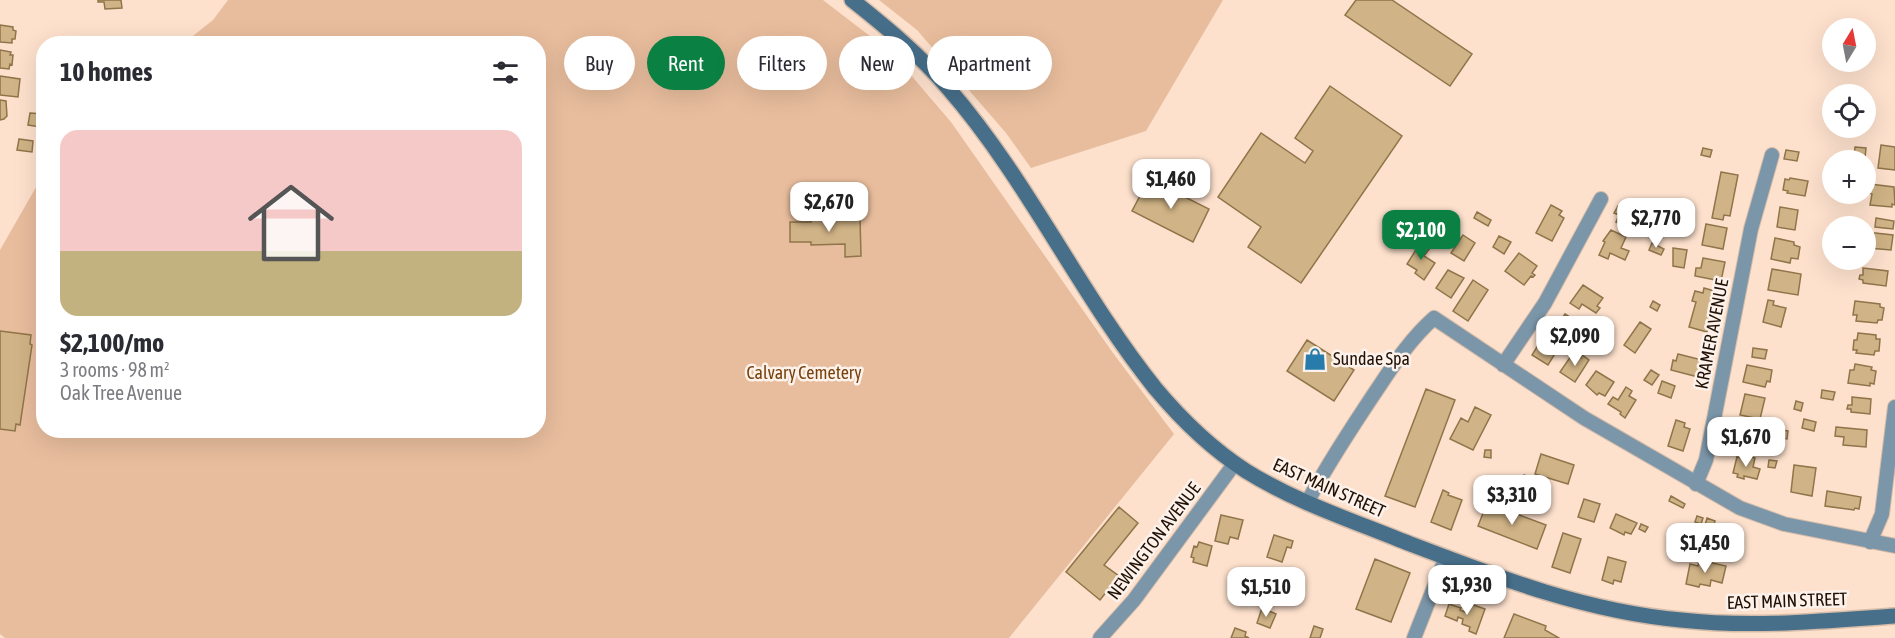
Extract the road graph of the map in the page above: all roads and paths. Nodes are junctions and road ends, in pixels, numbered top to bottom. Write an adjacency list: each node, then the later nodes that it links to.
1 (852, 0): 6 (main road, EAST MAIN STREET)
2 (1772, 155): 7 (street, KRAMER AVENUE)
3 (1601, 199): 4 (street)
4 (1503, 365): 7 (street); 8 (street)
5 (1895, 407): 9 (street)
6 (1235, 463): 8 (main road, EAST MAIN STREET); 13 (street, NEWINGTON AVENUE)
7 (1696, 484): 9 (street)
8 (1307, 503): 11 (main road, EAST MAIN STREET)
9 (1870, 542): 10 (street)
10 (1895, 546)
11 (1446, 557): 12 (main road, EAST MAIN STREET); 14 (street)
12 (1895, 616)
13 (1100, 638)
14 (1414, 638)

